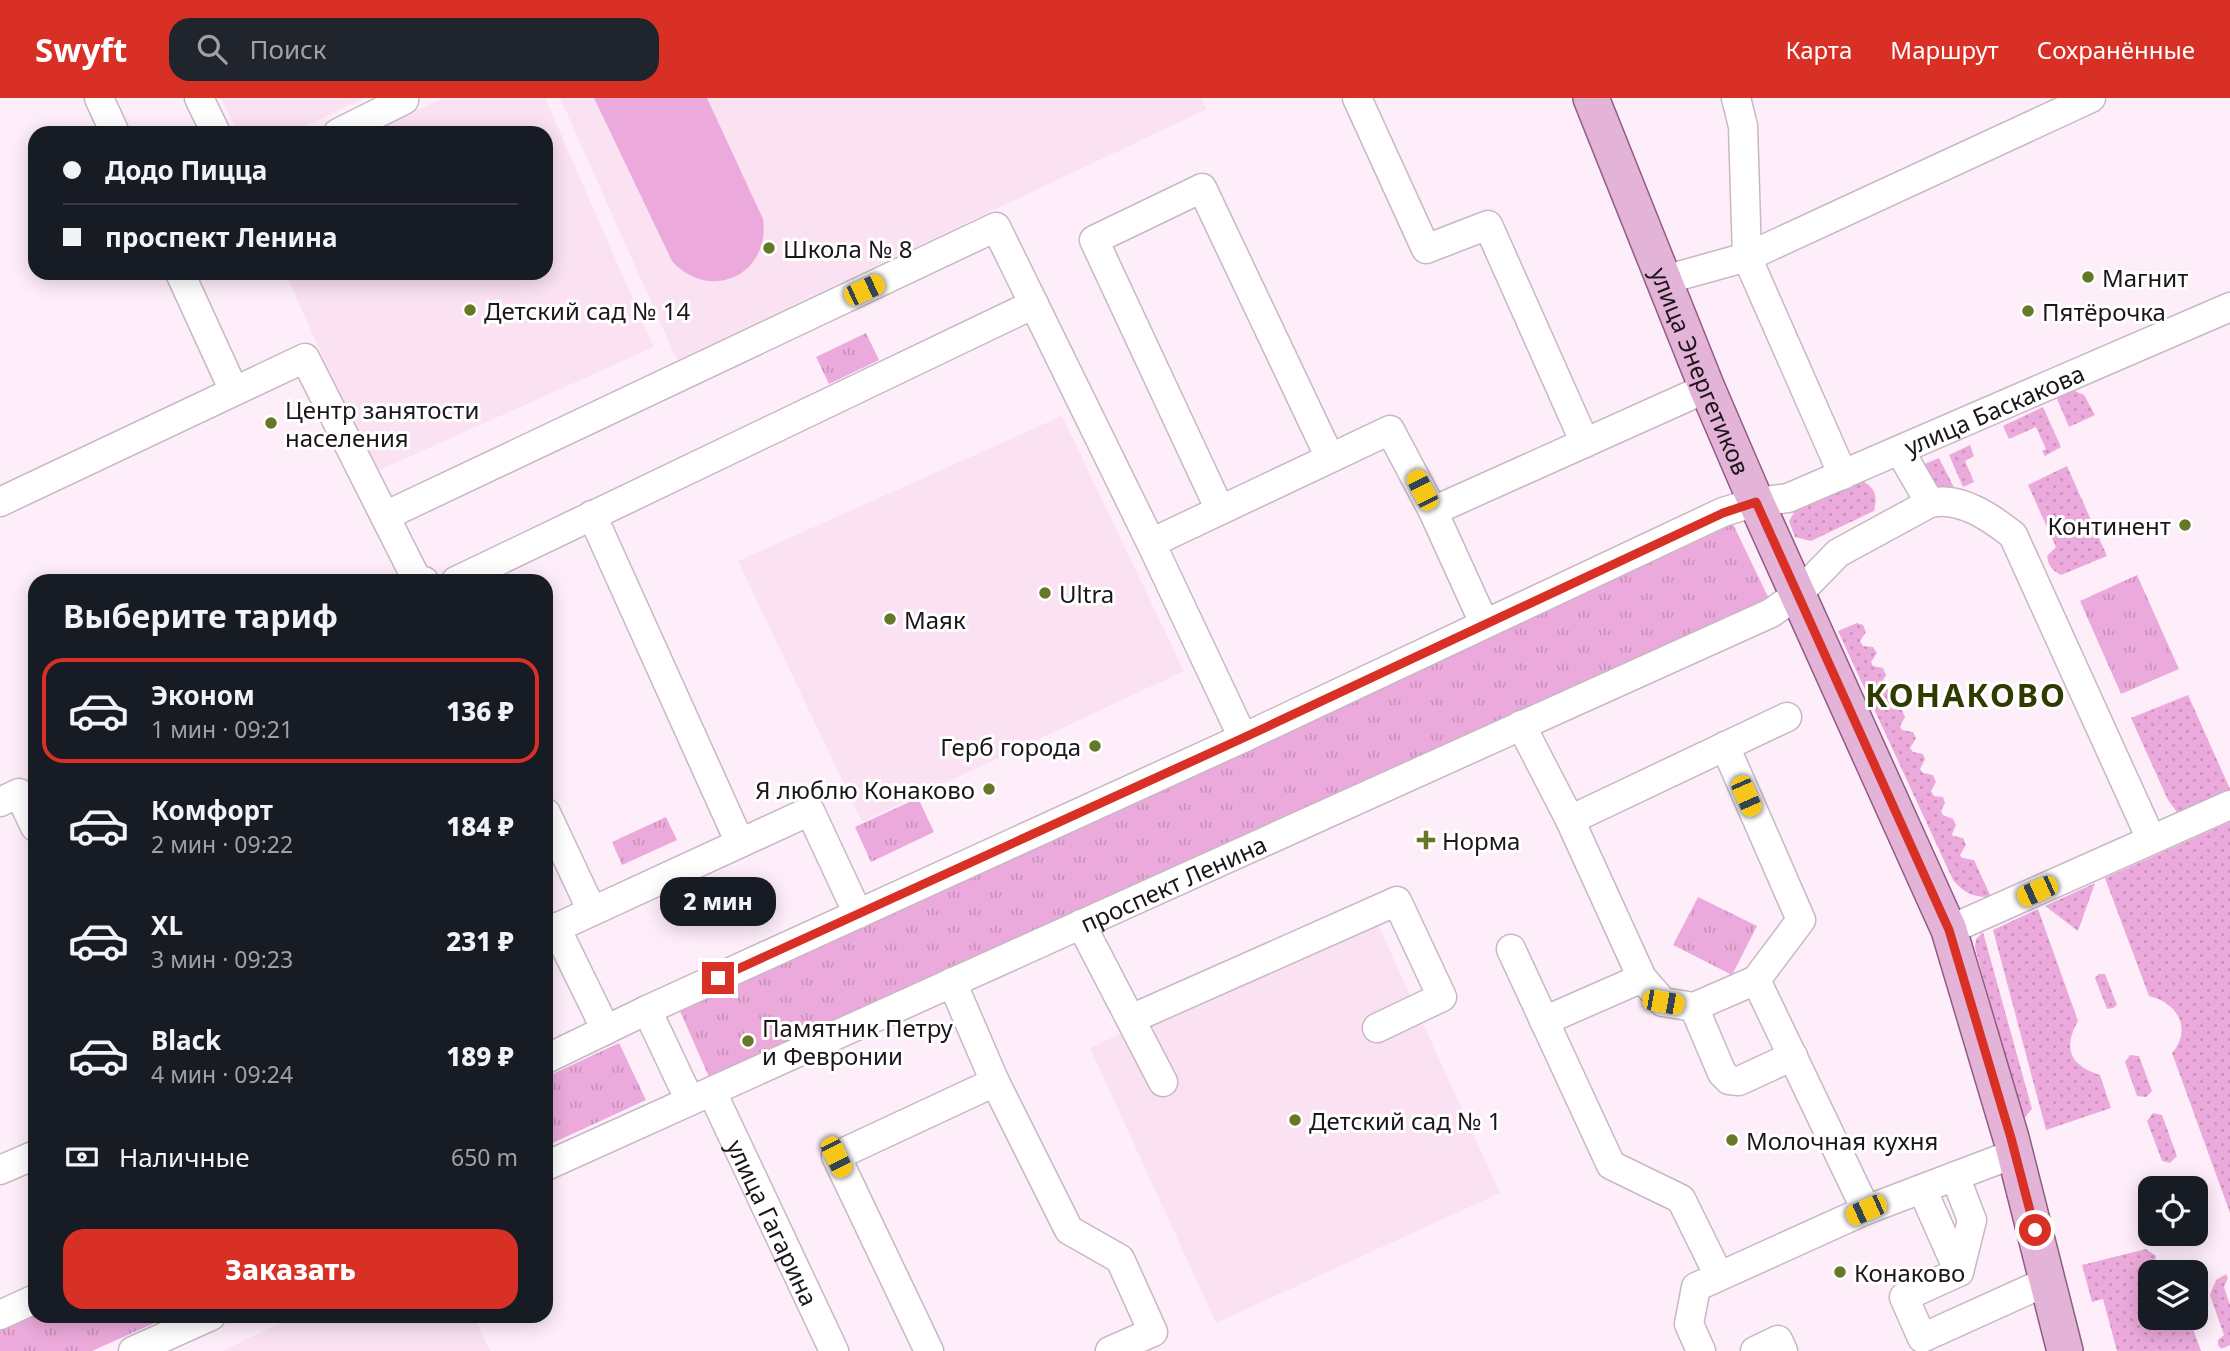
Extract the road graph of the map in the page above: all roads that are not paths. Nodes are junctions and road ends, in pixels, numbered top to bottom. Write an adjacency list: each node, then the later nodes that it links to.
1 (99, 98): 8 (street)
2 (199, 98): 9 (street)
3 (1357, 98): 18 (street)
4 (1591, 98): 13 (main road, улица Энергетиков)
5 (1736, 98): 11 (street)
6 (2091, 98): 11 (street)
7 (404, 100): 10 (street)
8 (112, 126)
9 (213, 126)
10 (352, 126)
11 (1748, 257): 13 (street); 21 (street)
12 (183, 280): 17 (street)
13 (1664, 280): 16 (main road, улица Энергетиков)
14 (1034, 304): 27 (street); 28 (street); 29 (street)
15 (2230, 307): 19 (street, улица Баскакова)
16 (1707, 388): 18 (street); 23 (main road, улица Энергетиков)
17 (234, 391): 22 (street); 28 (street)
18 (1585, 443): 26 (street)
19 (1900, 451): 21 (street, улица Баскакова); 24 (street)
20 (1330, 458): 25 (street); 25 (street); 26 (street)
21 (1843, 475): 23 (street, улица Баскакова)
22 (0, 502)
23 (1756, 502): 32 (main road, улица Энергетиков); 33 (street)
24 (1930, 503): 32 (street, проспект Ленина); 43 (street)
25 (1220, 510): 29 (street)
26 (1433, 511): 33 (street)
27 (592, 515): 31 (street); 44 (street)
28 (385, 516): 30 (street)
29 (1151, 543): 36 (street)
30 (413, 574)
31 (470, 574)
32 (1798, 594): 35 (street, проспект Ленина); 49 (main road, улица Энергетиков)
33 (1484, 623): 36 (street)
34 (1787, 717): 37 (street)
35 (1521, 725): 41 (street); 47 (street, проспект Ленина)
36 (1243, 738): 46 (street)
37 (1725, 747): 41 (street); 53 (street)
38 (0, 802): 40 (street)
39 (2230, 804): 43 (street)
40 (28, 812)
41 (1570, 820): 52 (street)
42 (553, 828): 45 (street)
43 (2151, 839): 49 (street)
44 (740, 843): 45 (street); 46 (street)
45 (592, 911): 48 (street)
46 (858, 914): 56 (street)
47 (1082, 924): 54 (street, проспект Ленина); 57 (street)
48 (553, 926)
49 (1949, 930): 66 (main road, улица Энергетиков)
50 (553, 931): 60 (street)
51 (1511, 949): 58 (street)
52 (1642, 978): 55 (street); 58 (street)
53 (1756, 980): 55 (street); 62 (street)
54 (953, 982): 63 (street); 65 (street, проспект Ленина)
55 (1694, 1007): 62 (street)
56 (647, 1010): 60 (street); 65 (street, улица Гагарина)
57 (1131, 1019): 59 (street); 64 (street)
58 (1544, 1021): 74 (street)
59 (1377, 1028)
60 (606, 1030): 61 (street)
61 (553, 1056)
62 (1793, 1056): 72 (street)
63 (995, 1082): 81 (street); 82 (street)
64 (1163, 1082)
65 (701, 1096): 68 (street, проспект Ленина); 80 (street, улица Гагарина)
66 (2015, 1153): 70 (street); 75 (main road, улица Энергетиков)
67 (28, 1157): 69 (street)
68 (553, 1163)
69 (2, 1165)
70 (1955, 1175): 71 (street); 73 (street)
71 (1922, 1189): 72 (street); 73 (street)
72 (1866, 1210): 74 (street)
73 (1959, 1272): 75 (street)
74 (1719, 1276): 83 (street)
75 (2048, 1281): 86 (main road, улица Энергетиков)
76 (28, 1303): 77 (street)
77 (0, 1315)
78 (195, 1323): 79 (street)
79 (133, 1351)
80 (834, 1351)
81 (929, 1351)
82 (1110, 1351)
83 (1701, 1351)
84 (1755, 1351): 85 (street)
85 (1783, 1351)
86 (2065, 1351)

